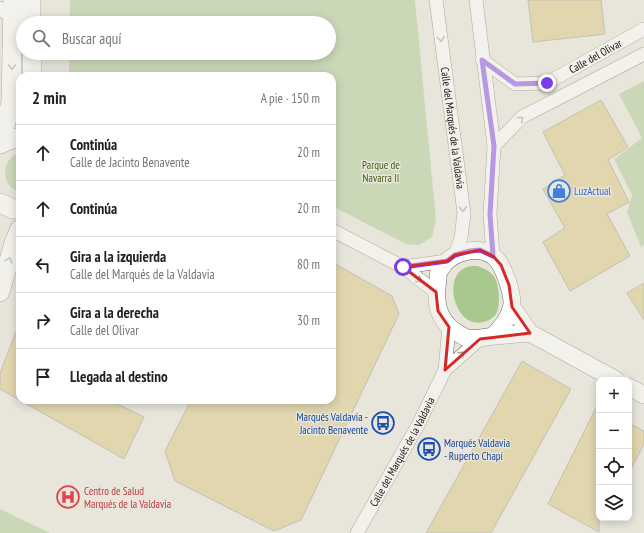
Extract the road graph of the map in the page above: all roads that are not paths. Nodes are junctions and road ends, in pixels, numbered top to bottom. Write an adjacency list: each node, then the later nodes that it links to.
1 (13, 0): 5 (main road)
2 (31, 0): 6 (main road)
3 (436, 0): 20 (street, Calle del Marqués de la Valdavia, one-way to 20)
4 (476, 0): 10 (street)
5 (6, 13): 13 (main road, one-way to 13)
6 (31, 16)
7 (644, 29): 10 (street, Calle del Olivar)
8 (644, 54): 14 (street, Calle del Olivar, one-way to 8)
9 (32, 60): 11 (main road)
10 (482, 60): 14 (street)
11 (32, 72)
12 (16, 138): 13 (main road)
13 (0, 144)
14 (494, 146): 19 (street)
15 (0, 203): 16 (main road)
16 (16, 209)
17 (336, 232): 21 (street)
18 (16, 238): 22 (main road, one-way to 18)
19 (493, 256): 20 (street); 24 (street)
20 (451, 258): 21 (street); 23 (street)
21 (403, 267): 23 (street, one-way to 23)
22 (0, 292)
23 (436, 292): 25 (street)
24 (512, 307): 26 (street); 27 (street)
25 (449, 327): 27 (street); 28 (street, Calle del Marqués de la Valdavia)
26 (530, 333): 27 (street); 29 (street)
27 (486, 338): 28 (street, Calle del Marqués de la Valdavia, one-way to 27)
28 (445, 370): 32 (street, Calle del Marqués de la Valdavia)
29 (611, 377)
30 (632, 389): 31 (street)
31 (644, 395)
32 (357, 533)

